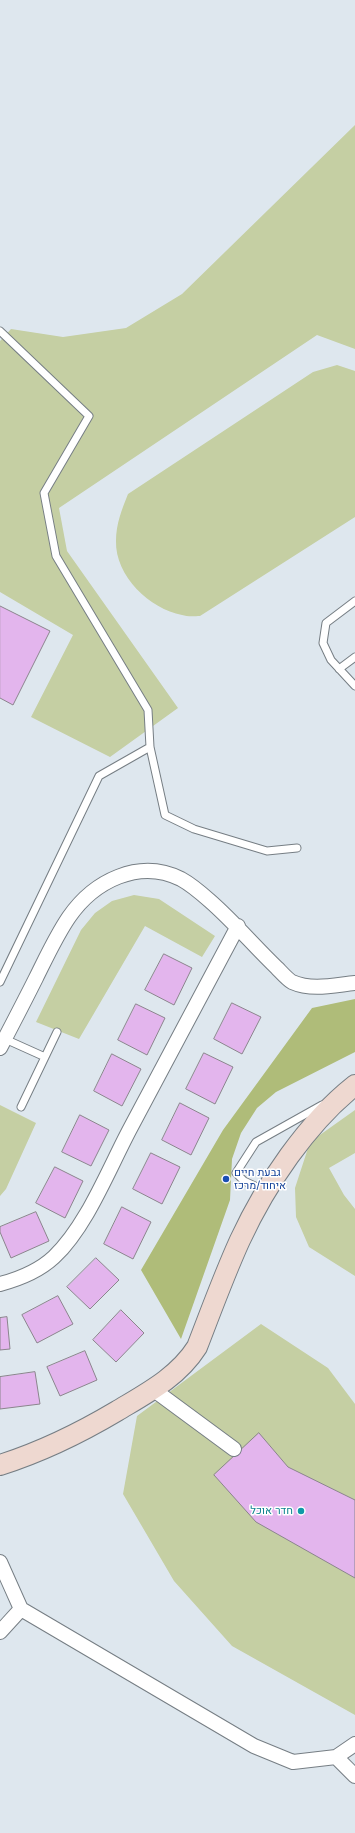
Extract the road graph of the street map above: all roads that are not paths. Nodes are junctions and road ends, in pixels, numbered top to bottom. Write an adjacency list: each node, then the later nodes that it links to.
1 (0, 331): 6 (lane)
2 (355, 601): 4 (lane)
3 (355, 657): 4 (lane)
4 (339, 670): 5 (lane)
5 (355, 686)
6 (150, 747): 7 (lane); 9 (lane)
7 (297, 848)
8 (238, 926): 10 (street); 12 (street); 17 (street)
9 (0, 982)
10 (355, 983)
11 (57, 1032): 13 (lane)
12 (2, 1044): 13 (lane)
13 (45, 1057): 15 (lane)
14 (351, 1088): 16 (street); 16 (lane)
15 (21, 1107)
16 (266, 1191): 18 (street)
17 (0, 1284)
18 (154, 1390): 19 (street); 20 (street)
19 (234, 1449)
20 (0, 1465)
21 (0, 1562): 22 (street)
22 (21, 1609): 23 (street); 25 (street)
23 (0, 1632)
24 (355, 1744): 25 (street)
25 (336, 1757): 26 (street)
26 (355, 1776)

